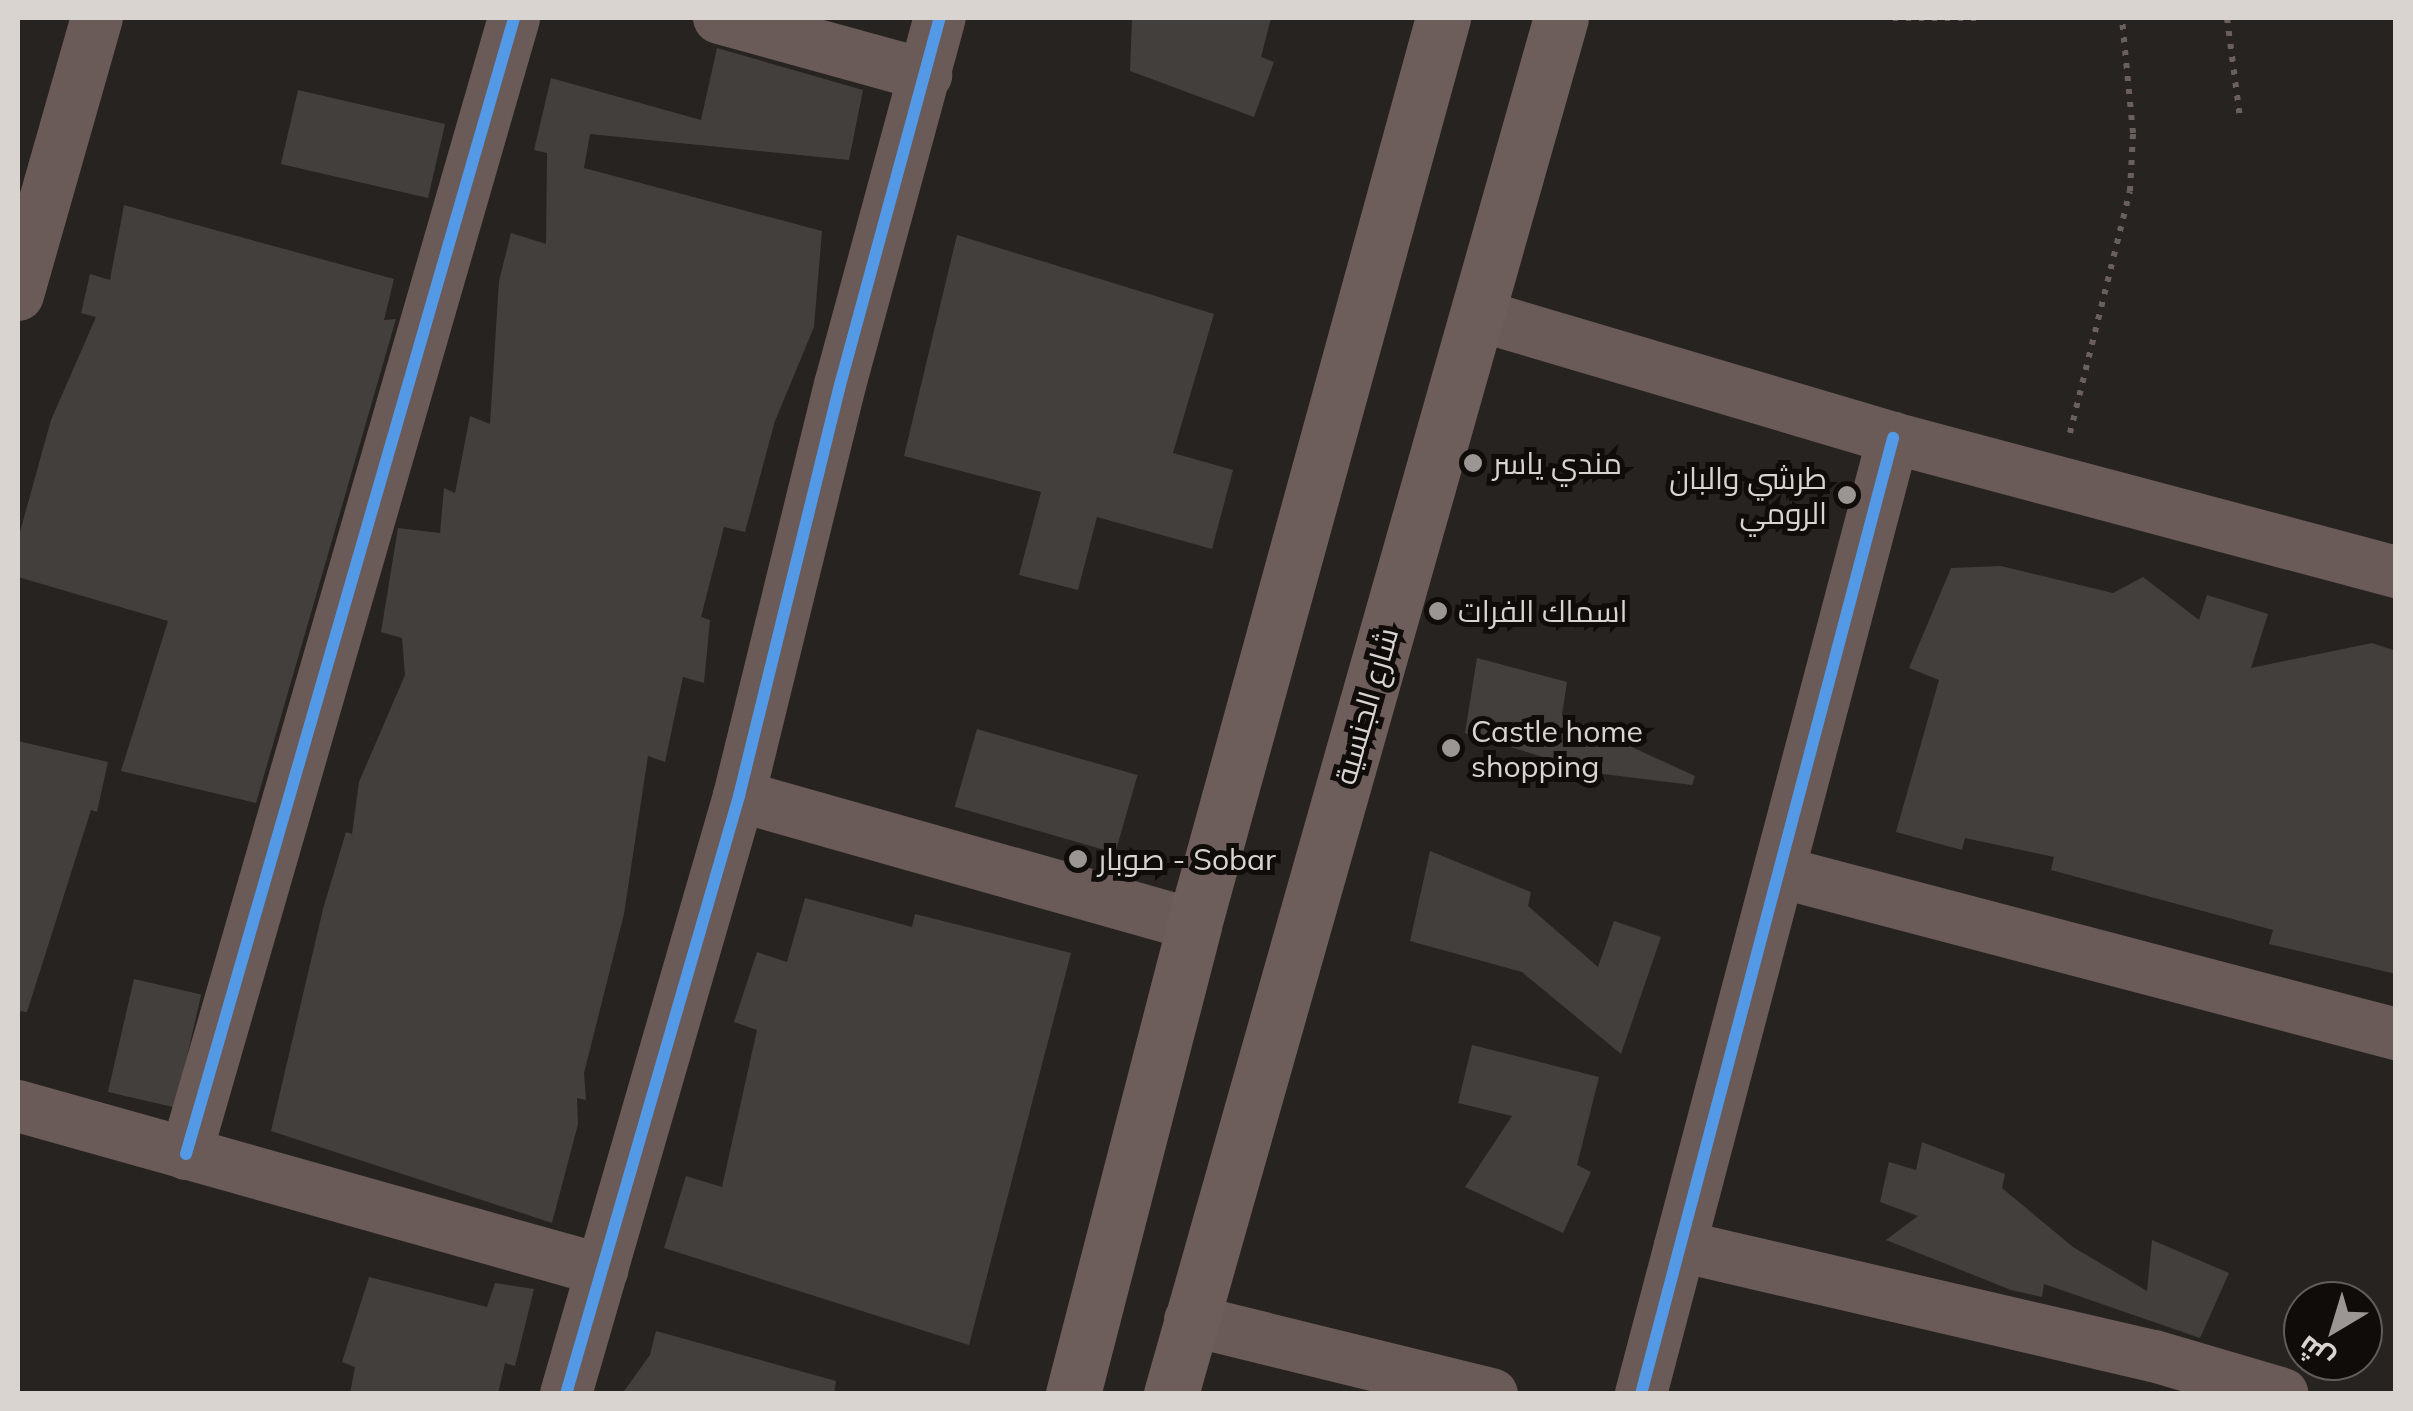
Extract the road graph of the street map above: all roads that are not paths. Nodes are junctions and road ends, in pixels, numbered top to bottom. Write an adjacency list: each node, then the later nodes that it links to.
1 (97, 18): 8 (street)
2 (514, 18): 18 (street)
3 (719, 18): 7 (street)
4 (940, 18): 7 (street)
5 (1443, 18): 15 (main road)
6 (1561, 18): 10 (main road, شارع الجنسية)
7 (926, 75): 13 (street)
8 (28, 222): 9 (street)
9 (18, 295)
10 (1478, 315): 11 (street); 21 (main road, شارع الجنسية)
11 (1894, 438): 12 (street); 14 (street)
12 (2396, 572)
13 (740, 796): 15 (street); 20 (street)
14 (1778, 872): 16 (street); 19 (street)
15 (1194, 925): 23 (main road)
16 (2396, 1034)
17 (18, 1106): 18 (street)
18 (186, 1154): 20 (street)
19 (1680, 1246): 26 (street); 27 (street)
20 (602, 1270): 22 (street)
21 (1190, 1320): 24 (main road, شارع الجنسية); 25 (street)
22 (566, 1394)
23 (1073, 1394)
24 (1171, 1394)
25 (1492, 1394)
26 (1641, 1394)
27 (2283, 1394)

